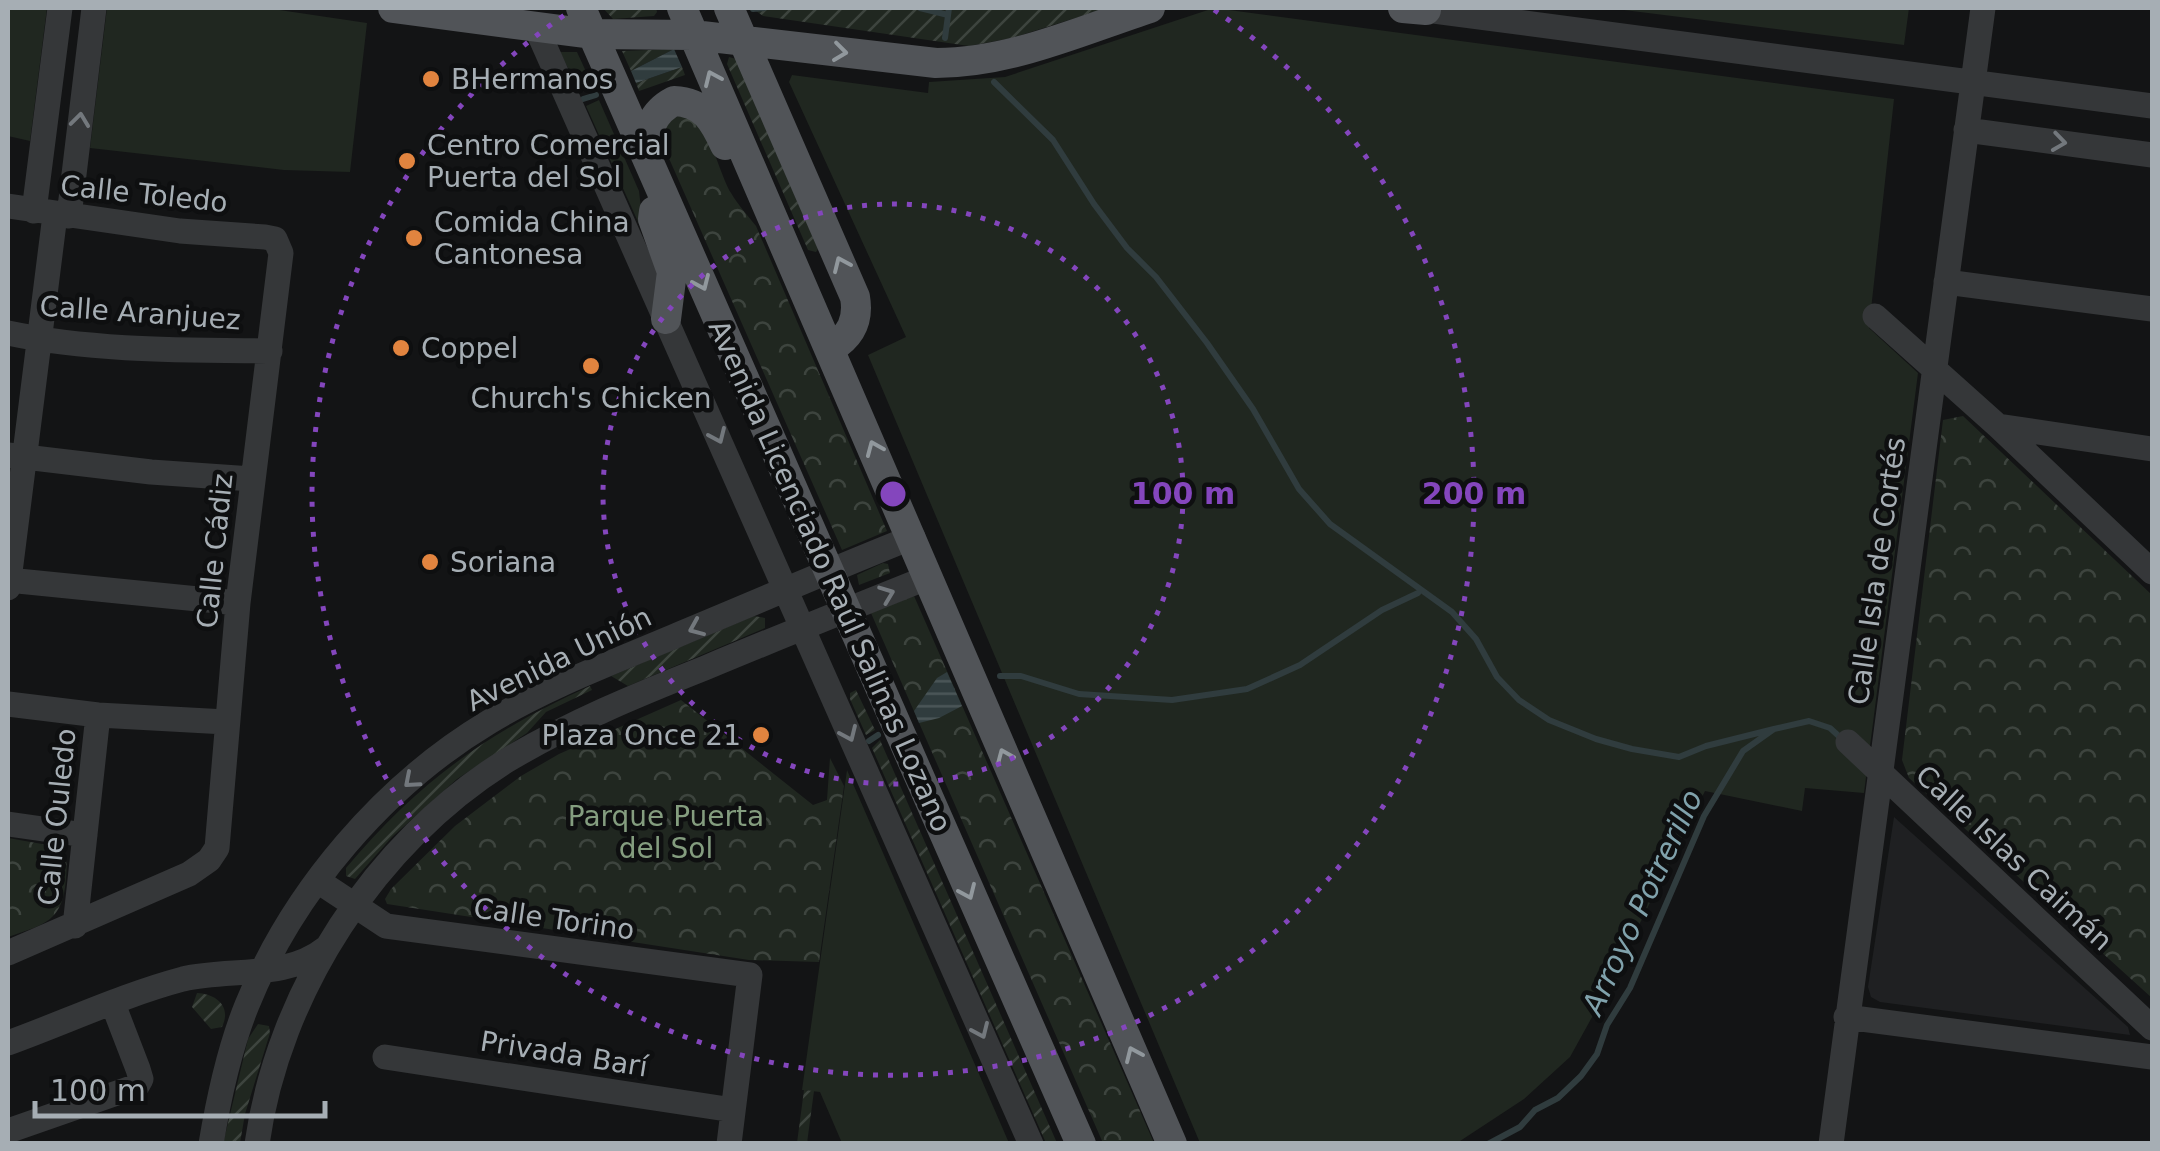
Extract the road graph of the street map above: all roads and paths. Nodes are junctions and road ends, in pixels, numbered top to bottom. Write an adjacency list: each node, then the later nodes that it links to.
1 (60, 8): 19 (street)
2 (94, 8): 19 (street, one-way to 2)
3 (393, 8): 10 (main road)
4 (729, 8): 11 (main road)
5 (1150, 8): 11 (main road, one-way to 5)
6 (1418, 8): 12 (street)
7 (1983, 8): 12 (street, Calle Isla de Cortés)
8 (587, 20): 9 (main road); 10 (main road); 15 (main road, Avenida Licenciado Raúl Salinas Lozano)
9 (688, 21): 11 (main road); 20 (main road, one-way to 9)
10 (536, 28): 25 (street)
11 (744, 40): 28 (main road, one-way to 11)
12 (1973, 81): 13 (street); 14 (street, Calle Isla de Cortés)
13 (2152, 106)
14 (1966, 130): 16 (street, one-way to 16); 22 (street, Calle Isla de Cortés)
15 (646, 154): 17 (main road, Avenida Licenciado Raúl Salinas Lozano); 20 (main road)
16 (2152, 155)
17 (658, 183): 25 (main road); 36 (main road, Avenida Licenciado Raúl Salinas Lozano, one-way to 36)
18 (8, 206): 19 (street, Calle Toledo)
19 (53, 214): 21 (street, Calle Toledo); 27 (street)
20 (780, 231): 28 (main road)
21 (274, 239): 29 (street, Calle Cádiz)
22 (1946, 282): 23 (street); 30 (street, Calle Isla de Cortés)
23 (2152, 308)
24 (1875, 316): 30 (street)
25 (666, 319): 41 (street, one-way to 41)
26 (8, 333): 27 (street, Calle Aranjuez)
27 (39, 339): 29 (street, Calle Aranjuez); 33 (street)
28 (831, 348): 35 (main road, one-way to 28)
29 (270, 351): 34 (street, Calle Cádiz)
30 (1935, 370): 31 (street); 52 (street, Calle Isla de Cortés)
31 (1998, 426): 32 (street); 37 (street)
32 (2152, 449)
33 (16, 457): 34 (street); 39 (street)
34 (252, 479): 42 (street, Calle Cádiz)
35 (912, 538): 36 (street, Avenida Unión); 38 (main road)
36 (828, 572): 41 (street, Avenida Unión); 43 (main road, Avenida Licenciado Raúl Salinas Lozano)
37 (2152, 572)
38 (930, 577): 43 (street, one-way to 38); 75 (main road, one-way to 38)
39 (8, 580): 40 (street); 42 (street)
40 (8, 588)
41 (786, 590): 44 (street); 45 (street, Avenida Unión, one-way to 45)
42 (238, 603): 49 (street, Calle Cádiz)
43 (844, 610): 44 (street); 74 (main road, Avenida Licenciado Raúl Salinas Lozano, one-way to 74)
44 (802, 628): 46 (street); 73 (street, one-way to 73)
45 (596, 670): 46 (street); 50 (street); 55 (street, Avenida Unión, one-way to 55)
46 (647, 691): 50 (street)
47 (8, 704): 48 (street)
48 (98, 714): 49 (street); 54 (street, Calle Ouledo)
49 (226, 722): 57 (street, Calle Cádiz)
50 (548, 737): 56 (street)
51 (1848, 742): 52 (street, Calle Islas Caimán)
52 (1879, 774): 62 (street, Calle Isla de Cortés); 64 (street, Calle Islas Caimán)
53 (8, 824): 54 (street)
54 (85, 835): 57 (street, Calle Ouledo)
55 (318, 882): 56 (street, Calle Torino); 60 (street, Avenida Unión)
56 (354, 908): 58 (street); 68 (street, Calle Torino)
57 (75, 926): 59 (street)
58 (330, 944): 60 (street); 63 (street)
59 (8, 953)
60 (262, 972): 61 (street); 63 (street); 70 (street, Avenida Unión)
61 (113, 1004): 65 (street); 69 (street)
62 (1846, 1016): 67 (street); 76 (street, Calle Isla de Cortés)
63 (288, 1028): 71 (street)
64 (2152, 1028)
65 (8, 1042)
66 (385, 1057): 68 (street, Privada Barí)
67 (2152, 1057)
68 (733, 1110): 72 (street)
69 (8, 1131)
70 (211, 1144)
71 (256, 1144)
72 (729, 1144)
73 (1031, 1144)
74 (1081, 1144)
75 (1172, 1144)
76 (1831, 1144)

